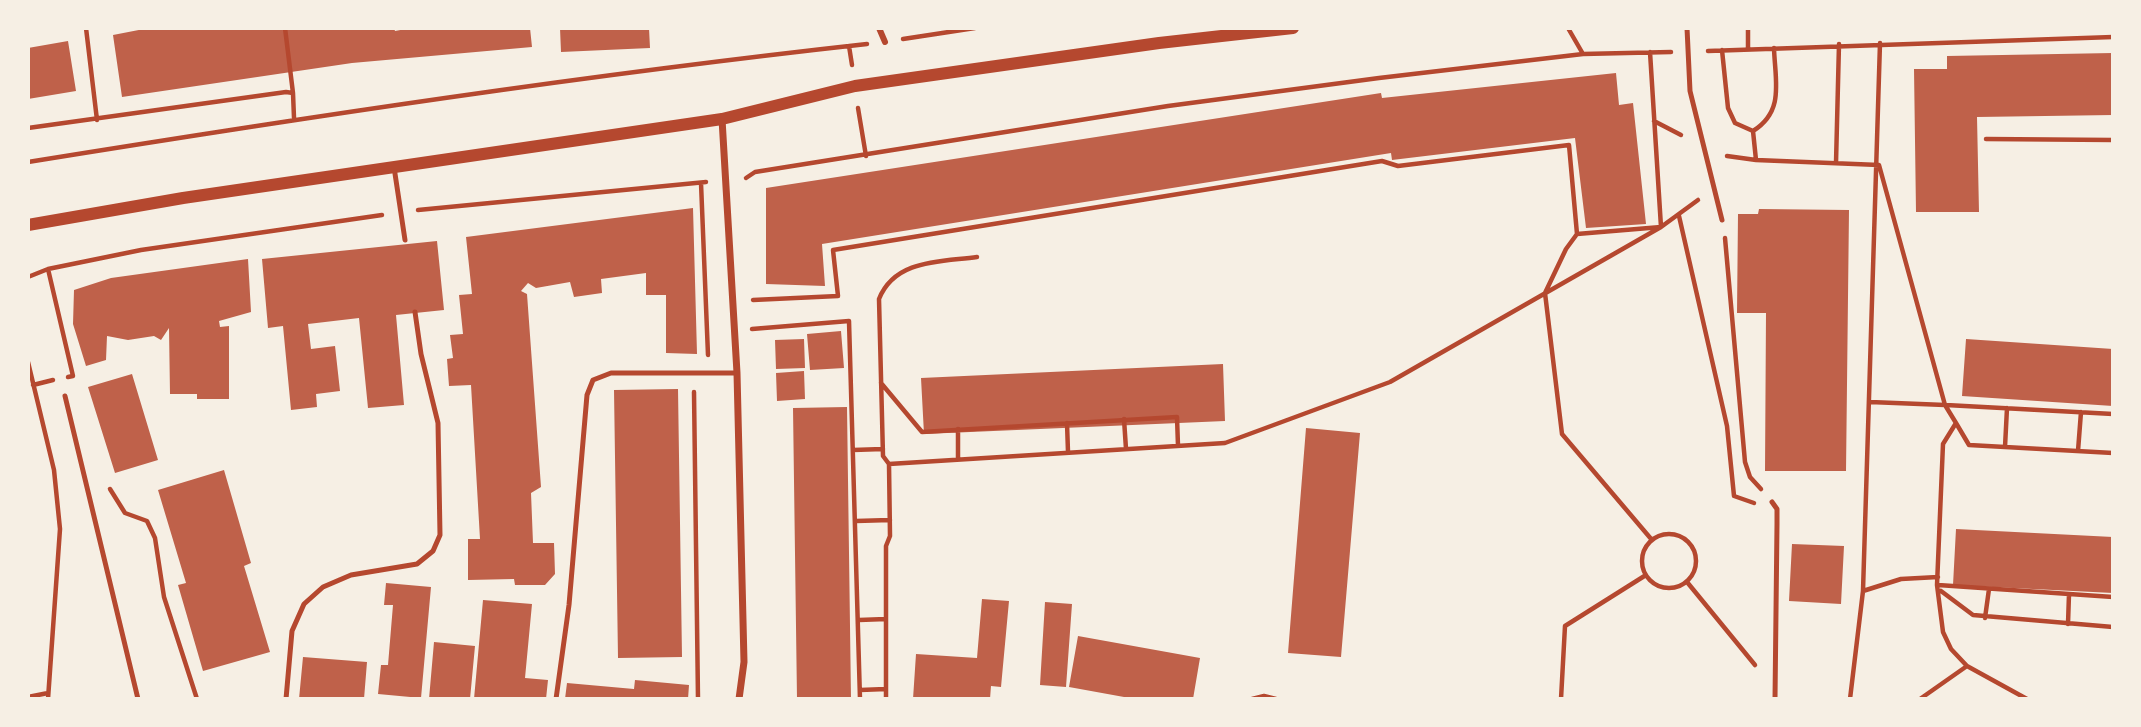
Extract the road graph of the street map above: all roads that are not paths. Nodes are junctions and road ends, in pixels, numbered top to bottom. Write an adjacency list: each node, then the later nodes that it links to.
1 (879, 28): 4 (street)
2 (1293, 28): 5 (street)
3 (1687, 28): 7 (lane)
4 (885, 42)
5 (722, 119): 6 (street); 11 (street)
6 (394, 167): 8 (street); 9 (lane)
7 (1722, 219)
8 (28, 225)
9 (405, 240)
10 (415, 312): 15 (lane)
11 (737, 373): 16 (lane); 17 (street)
12 (65, 396): 14 (lane)
13 (1772, 502): 18 (lane)
14 (138, 699)
15 (286, 699)
16 (556, 699)
17 (739, 699)
18 (1775, 699)

